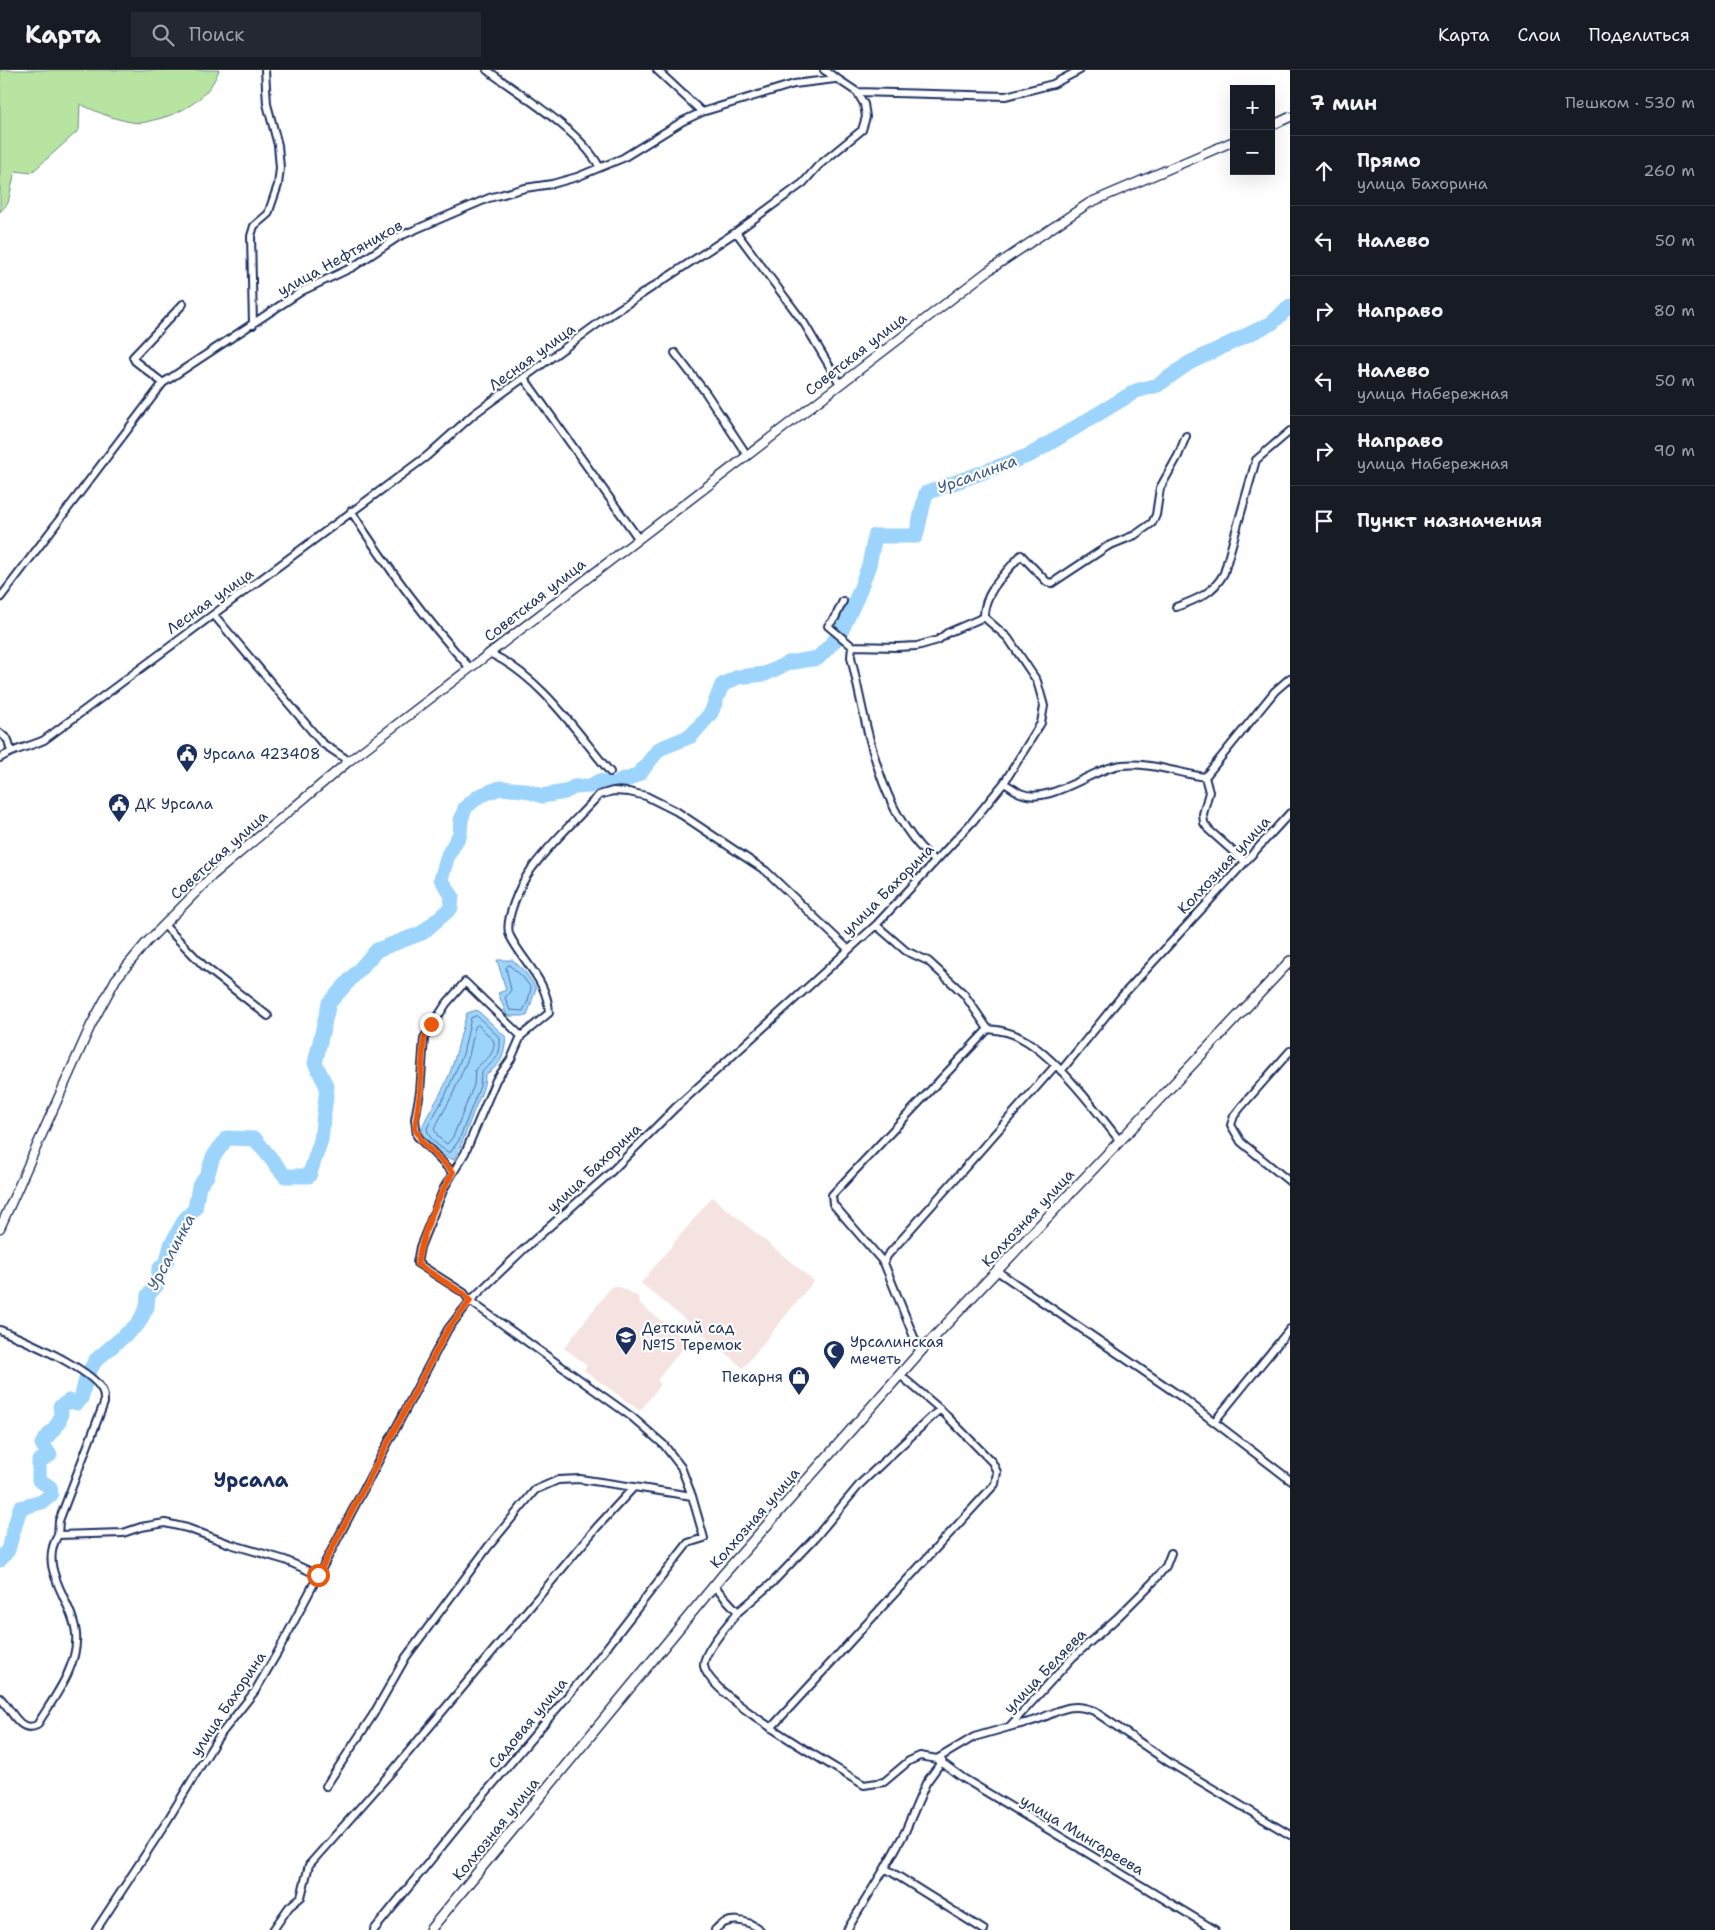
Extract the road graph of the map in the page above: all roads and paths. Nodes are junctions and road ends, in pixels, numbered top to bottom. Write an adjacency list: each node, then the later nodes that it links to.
1 (264, 70): 15 (street, улица Нефтяников)
2 (487, 70): 12 (street)
3 (657, 70): 8 (street)
4 (824, 70): 6 (street)
5 (1080, 70): 7 (street)
6 (835, 79): 7 (street); 8 (street, улица Нефтяников)
7 (858, 92): 13 (street, Лесная улица)
8 (702, 112): 12 (street, улица Нефтяников)
9 (1290, 117): 10 (street)
10 (1275, 124)
11 (1230, 143): 19 (street, Советская улица)
12 (599, 166): 15 (street, улица Нефтяников)
13 (736, 232): 17 (street, Лесная улица); 19 (street)
14 (183, 304): 18 (street)
15 (253, 325): 18 (street, улица Нефтяников)
16 (675, 353): 22 (street)
17 (524, 378): 23 (street, Лесная улица); 24 (street)
18 (163, 383): 25 (street, улица Нефтяников)
19 (840, 384): 22 (street, Советская улица)
20 (1290, 431): 27 (street)
21 (1186, 436): 29 (street)
22 (747, 455): 24 (street, Советская улица)
23 (351, 512): 28 (street, Лесная улица); 32 (street)
24 (638, 538): 31 (street, Советская улица)
25 (0, 598)
26 (843, 601): 30 (street)
27 (1176, 607)
28 (214, 615): 35 (street, Лесная улица); 37 (street)
29 (984, 617): 30 (street); 40 (street, улица Бахорина)
30 (852, 646): 42 (street)
31 (489, 653): 32 (street, Советская улица); 38 (street)
32 (469, 667): 37 (street, Советская улица)
33 (1290, 678): 39 (street)
34 (0, 733): 35 (street)
35 (11, 752): 36 (street, Лесная улица)
36 (0, 758)
37 (349, 760): 44 (street, Советская улица)
38 (610, 772)
39 (1205, 777): 40 (street); 43 (street)
40 (1004, 782): 42 (street, улица Бахорина)
41 (1290, 814): 43 (street, Колхозная улица)
42 (935, 861): 45 (street, улица Бахорина)
43 (1245, 862): 53 (street, Колхозная улица)
44 (164, 925): 48 (street); 57 (street, Советская улица)
45 (876, 925): 46 (street, улица Бахорина); 49 (street)
46 (848, 949): 50 (street); 60 (street, улица Бахорина)
47 (1290, 961): 54 (main road, Колхозная улица)
48 (268, 1016)
49 (988, 1029): 52 (street); 58 (street)
50 (521, 1036): 55 (street); 55 (street)
51 (1290, 1051): 56 (street)
52 (1055, 1066): 53 (street); 58 (street)
53 (1061, 1071): 54 (street)
54 (1119, 1140): 59 (main road, Колхозная улица)
55 (453, 1172): 60 (street)
56 (1290, 1182)
57 (0, 1228)
58 (884, 1263): 63 (street)
59 (997, 1271): 63 (main road, Колхозная улица); 66 (street)
60 (470, 1301): 69 (street); 72 (street, улица Бахорина)
61 (1290, 1329): 66 (street)
62 (0, 1330): 70 (street)
63 (920, 1352): 64 (main road, Колхозная улица)
64 (900, 1375): 65 (street); 73 (main road, Колхозная улица)
65 (940, 1409): 74 (street); 77 (street)
66 (1214, 1422): 67 (street)
67 (1290, 1480)
68 (634, 1487): 69 (street); 79 (street); 83 (street)
69 (692, 1496): 84 (street, Садовая улица)
70 (58, 1535): 72 (street); 75 (street)
71 (1171, 1553): 76 (street, улица Беляева)
72 (318, 1575): 82 (street, улица Бахорина)
73 (714, 1586): 74 (street); 85 (main road, Колхозная улица)
74 (738, 1612): 77 (street)
75 (0, 1698)
76 (1009, 1727): 78 (street, улица Беляева); 80 (street)
77 (771, 1728): 78 (street)
78 (939, 1760): 81 (street, улица Беляева); 90 (street, улица Мингареева)
79 (326, 1786)
80 (1290, 1835)
81 (885, 1868): 88 (street, улица Беляева); 89 (street)
82 (96, 1930)
83 (273, 1930)
84 (374, 1930)
85 (430, 1930)
86 (715, 1930): 87 (street)
87 (760, 1930)
88 (847, 1930)
89 (984, 1930)
90 (1215, 1930)

